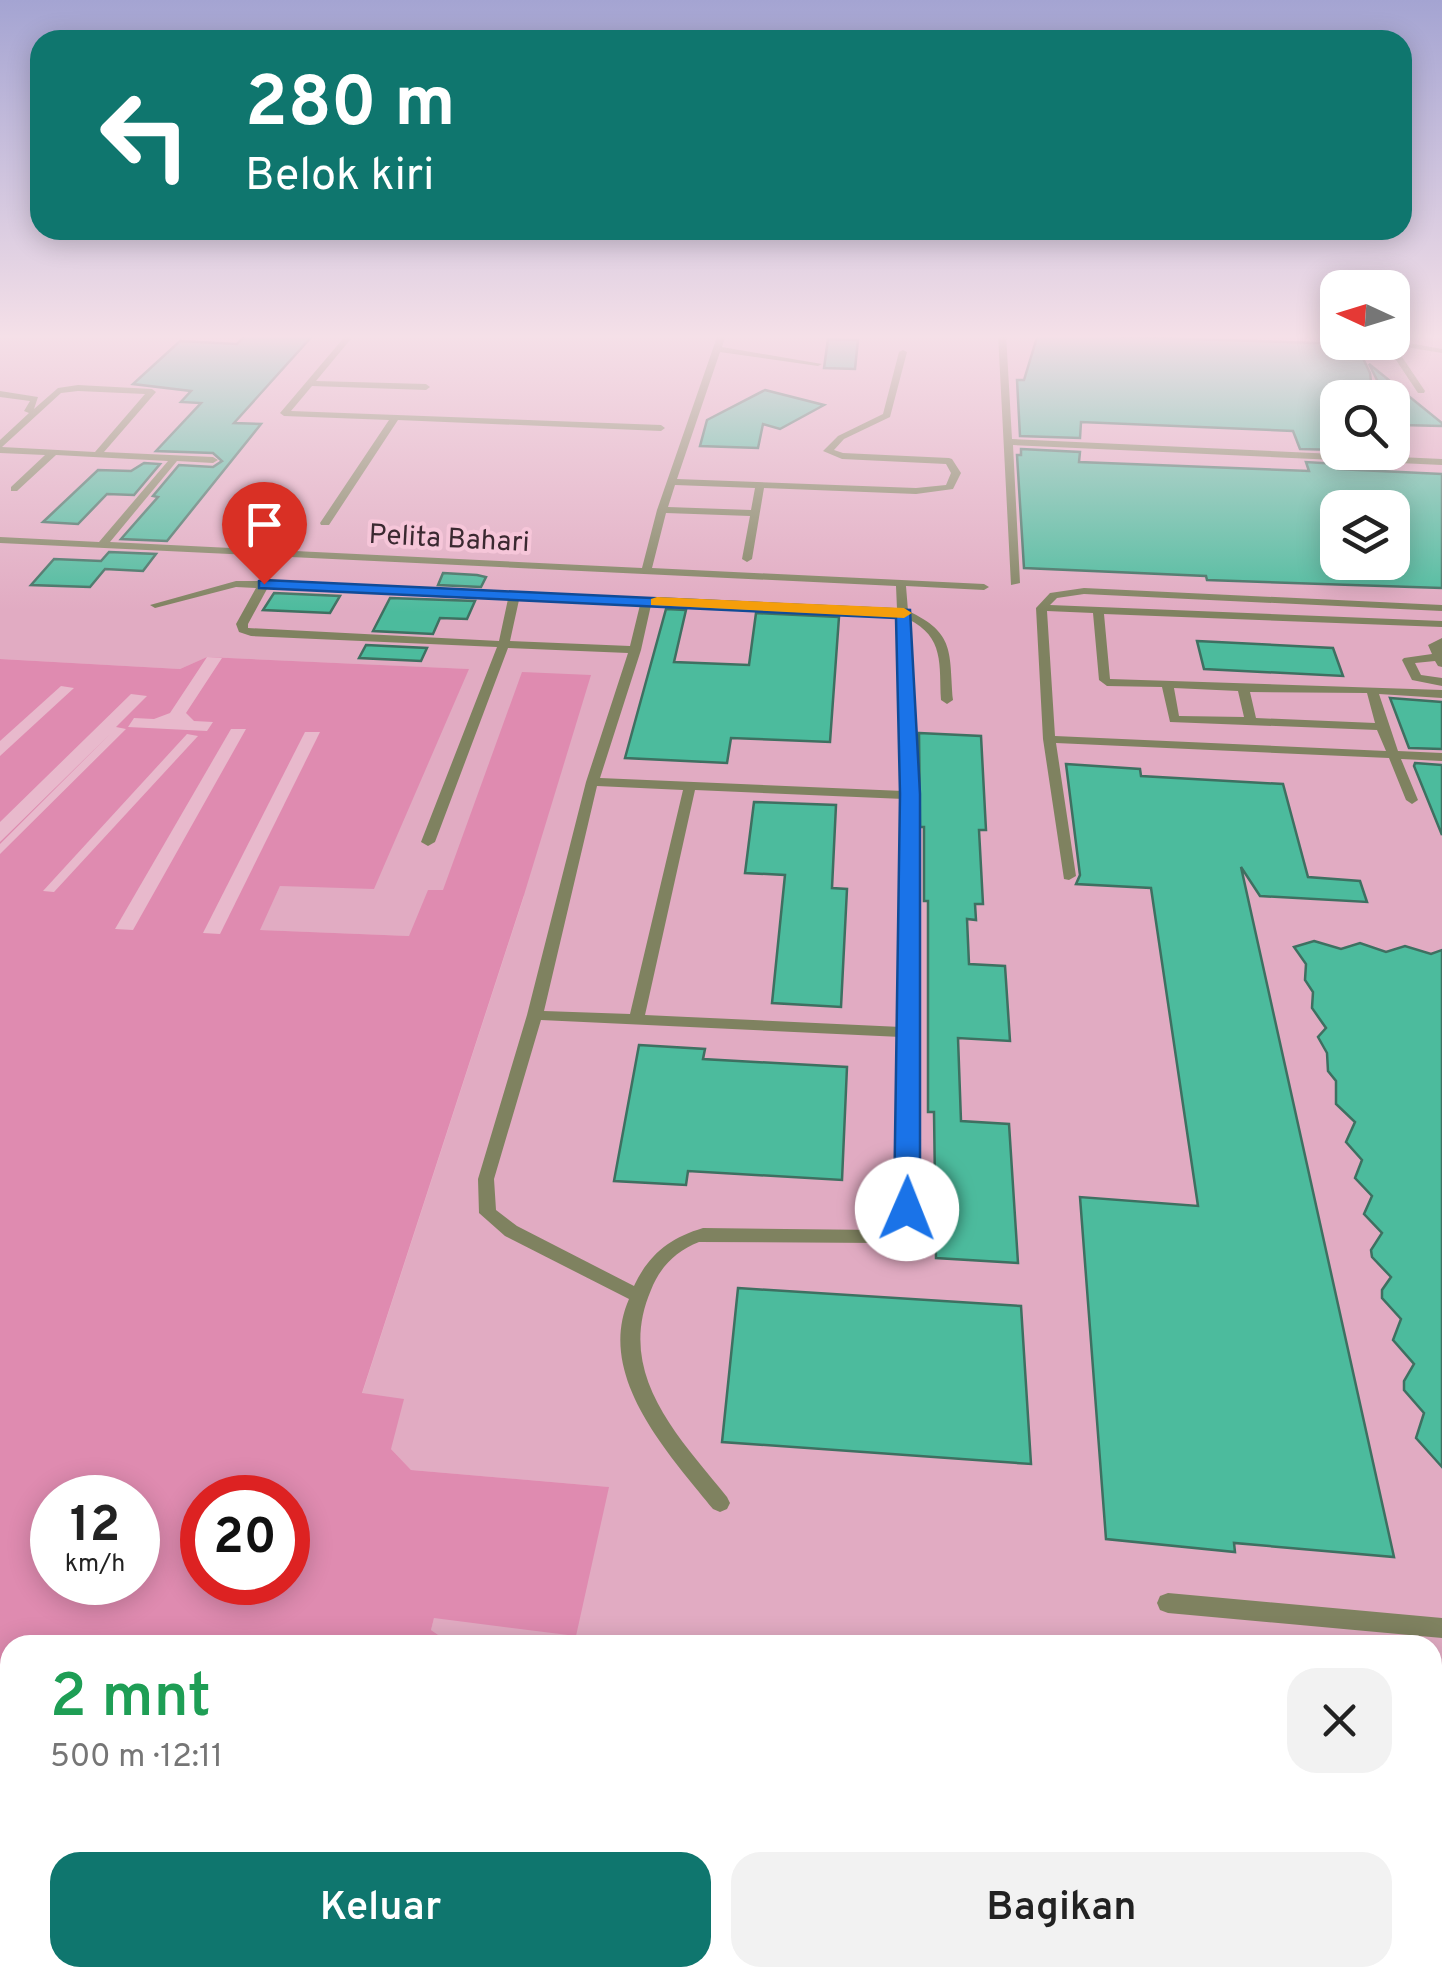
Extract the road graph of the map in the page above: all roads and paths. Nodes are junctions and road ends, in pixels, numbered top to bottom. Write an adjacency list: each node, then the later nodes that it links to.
1 (22, 427): 10 (lane)
2 (121, 427): 12 (lane)
3 (389, 427): 21 (lane)
4 (627, 427): 8 (lane)
5 (692, 427): 16 (lane)
6 (859, 427): 17 (lane)
7 (1007, 427): 9 (lane)
8 (661, 428)
9 (1008, 442): 15 (lane); 26 (lane)
10 (0, 448): 11 (lane)
11 (54, 452): 12 (lane); 18 (lane)
12 (97, 454): 13 (lane)
13 (175, 458): 14 (lane); 23 (lane)
14 (214, 460)
15 (1442, 462)
16 (673, 482): 17 (lane); 19 (lane)
17 (760, 484): 20 (lane)
18 (14, 489)
19 (662, 510): 20 (lane); 25 (lane)
20 (755, 513): 24 (lane)
21 (325, 523)
22 (0, 540): 23 (lane, Pelita Bahari)
23 (102, 545): 25 (lane, Pelita Bahari)
24 (746, 559)
25 (646, 572): 28 (lane, Pelita Bahari)
26 (1015, 583)
27 (264, 584): 30 (lane); 33 (lane); 41 (lane)
28 (901, 584): 29 (lane, Pelita Bahari); 37 (lane)
29 (984, 588)
30 (514, 596): 32 (lane); 41 (lane)
31 (1262, 600): 34 (lane); 35 (lane); 38 (lane)
32 (646, 602): 37 (lane); 42 (lane)
33 (155, 605)
34 (1042, 608): 36 (lane); 52 (lane)
35 (1442, 608)
36 (1098, 611): 38 (lane); 45 (lane)
37 (904, 614): 49 (lane); 57 (lane)
38 (1266, 617): 39 (lane)
39 (1442, 624)
40 (1442, 641): 43 (lane)
41 (504, 643): 42 (lane); 59 (lane)
42 (635, 650): 55 (lane)
43 (1440, 661): 44 (lane)
44 (1442, 682)
45 (1167, 684): 46 (lane); 50 (lane)
46 (1243, 688): 47 (lane); 50 (lane)
47 (1372, 690): 48 (lane); 51 (lane)
48 (1442, 694)
49 (947, 700)
50 (1251, 721): 51 (lane)
51 (1382, 727): 53 (lane)
52 (1050, 738): 53 (lane); 60 (lane)
53 (1395, 754): 54 (lane); 58 (lane)
54 (1442, 757)
55 (592, 782): 56 (lane); 61 (lane)
56 (690, 786): 57 (lane); 62 (lane)
57 (910, 794): 63 (lane)
58 (1412, 800)
59 (428, 842)
60 (1069, 876)
61 (535, 1015): 62 (lane); 64 (lane)
62 (637, 1019): 63 (lane)
63 (908, 1032): 64 (lane)
64 (636, 1295): 65 (lane)
65 (720, 1502)
66 (1168, 1603): 67 (lane)
67 (1442, 1628)

